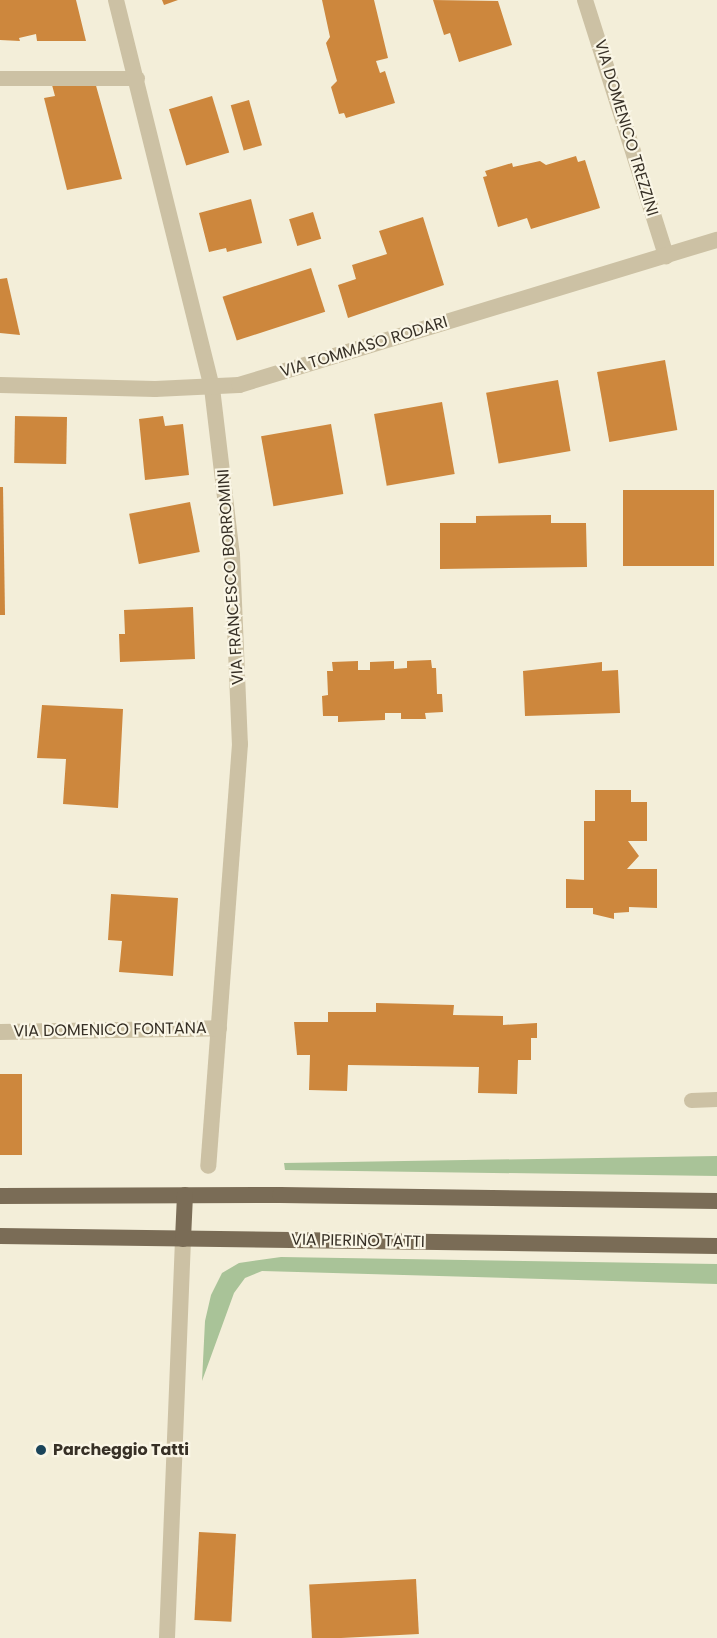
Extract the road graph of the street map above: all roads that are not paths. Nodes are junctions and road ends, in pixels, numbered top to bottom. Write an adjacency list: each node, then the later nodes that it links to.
1 (116, 0): 4 (street, VIA FRANCESCO BORROMINI)
2 (585, 0): 6 (street, VIA DOMENICO TREZZINI)
3 (0, 78): 4 (lane)
4 (137, 78): 8 (street, VIA FRANCESCO BORROMINI)
5 (717, 240): 6 (street, VIA TOMMASO RODARI)
6 (666, 256): 8 (street, VIA TOMMASO RODARI)
7 (0, 385): 8 (street, VIA TOMMASO RODARI)
8 (212, 388): 9 (street, VIA FRANCESCO BORROMINI)
9 (219, 1028): 10 (street, VIA DOMENICO FONTANA); 13 (street, VIA FRANCESCO BORROMINI)
10 (0, 1032)
11 (717, 1099): 12 (lane)
12 (691, 1100)
13 (208, 1166)
14 (0, 1196): 15 (main road)
15 (184, 1196): 16 (main road); 18 (main road)
16 (717, 1201)
17 (0, 1236): 18 (main road, VIA PIERINO TATTI)
18 (183, 1239): 19 (main road, VIA PIERINO TATTI); 20 (street)
19 (717, 1245)
20 (167, 1638)

